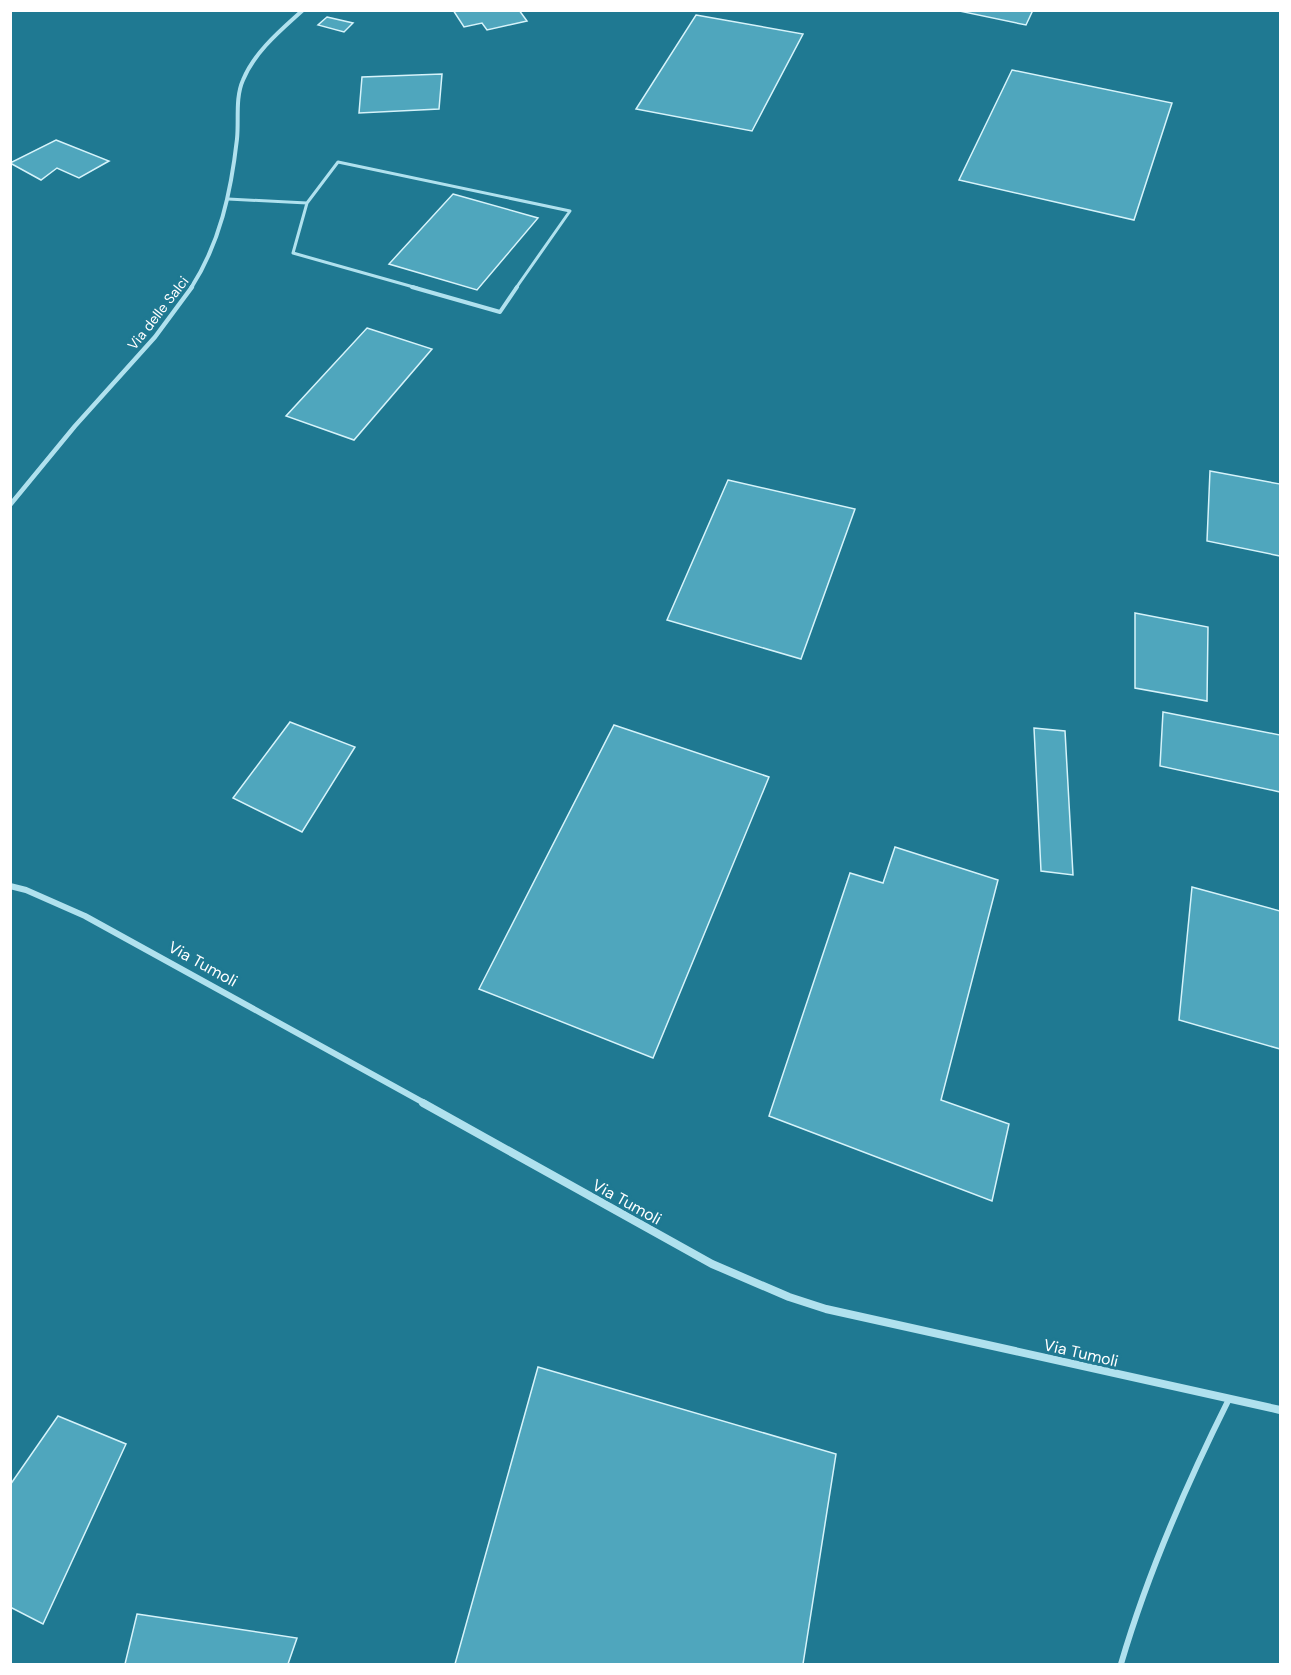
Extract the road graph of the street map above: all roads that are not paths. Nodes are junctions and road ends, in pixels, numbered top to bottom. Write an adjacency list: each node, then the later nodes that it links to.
1 (303, 10): 2 (street, Via delle Salci)
2 (228, 199): 3 (lane); 4 (street, Via delle Salci)
3 (307, 203): 3 (lane)
4 (10, 505)
5 (10, 886): 6 (street, Via Tumoli)
6 (1229, 1399): 7 (street, Via Tumoli); 8 (lane)
7 (1281, 1410)
8 (1120, 1665)

